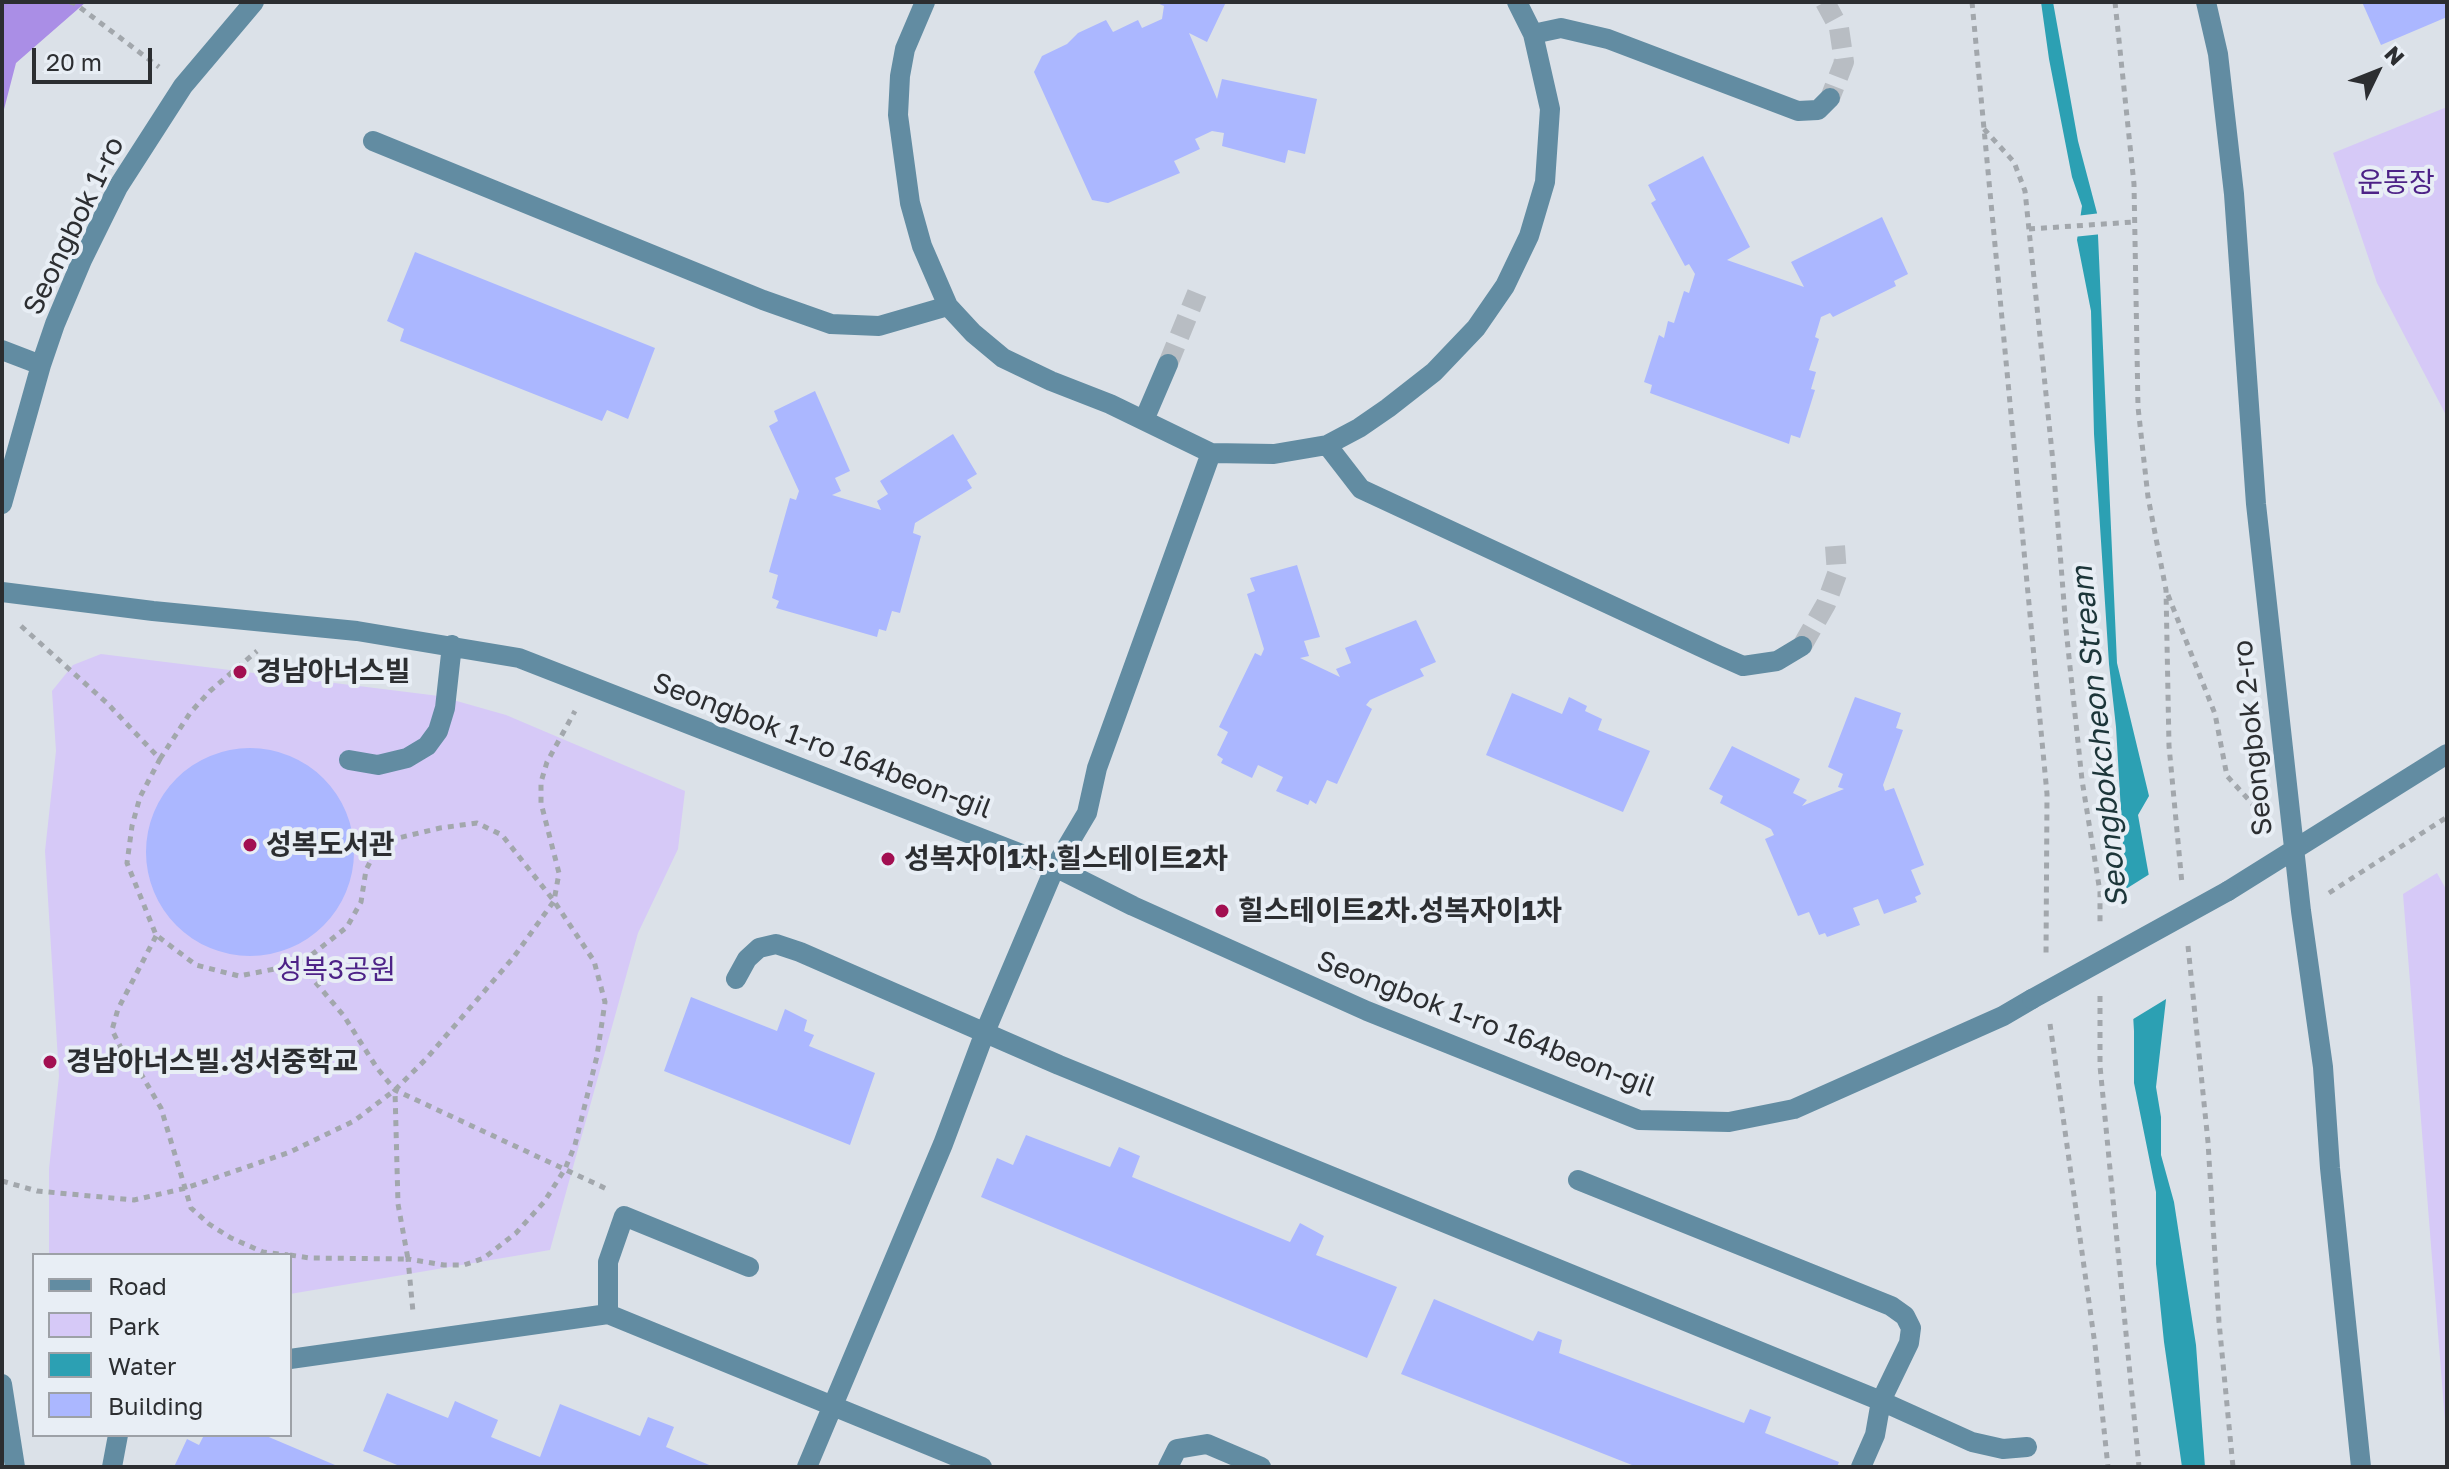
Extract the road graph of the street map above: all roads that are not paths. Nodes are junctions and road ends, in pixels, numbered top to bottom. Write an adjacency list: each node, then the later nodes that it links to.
1 (254, 2): 11 (street, Seongbok 1-ro)
2 (925, 2): 8 (street)
3 (1517, 2): 5 (street)
4 (2206, 2): 21 (street, Seongbok 2-ro)
5 (1533, 34): 6 (street); 13 (street)
6 (1830, 98)
7 (373, 141): 8 (street)
8 (948, 306): 12 (street)
9 (2, 350): 11 (street)
10 (1168, 364): 12 (street)
11 (41, 365): 15 (street, Seongbok 1-ro)
12 (1144, 420): 14 (street)
13 (1327, 445): 14 (street); 18 (street)
14 (1211, 453): 22 (street)
15 (2, 504)
16 (2, 592): 17 (street, Seongbok 1-ro 164beon-gil)
17 (452, 645): 20 (street); 22 (street, Seongbok 1-ro 164beon-gil)
18 (1802, 646)
19 (2447, 754): 21 (street)
20 (349, 760)
21 (2294, 850): 22 (street, Seongbok 1-ro 164beon-gil, bridge); 41 (street, Seongbok 2-ro)
22 (1055, 867): 24 (street)
23 (736, 979): 24 (street)
24 (985, 1032): 30 (street); 31 (street)
25 (1578, 1180): 30 (street)
26 (749, 1267): 27 (street)
27 (608, 1314): 28 (street); 31 (street)
28 (292, 1359)
29 (2, 1393): 34 (street)
30 (1881, 1401): 33 (street); 40 (street)
31 (832, 1407): 36 (street); 37 (street)
32 (118, 1437): 35 (street)
33 (2027, 1447)
34 (15, 1467)
35 (112, 1467)
36 (807, 1467)
37 (982, 1467)
38 (1168, 1467): 39 (street)
39 (1261, 1467)
40 (1861, 1467)
41 (2361, 1467)

